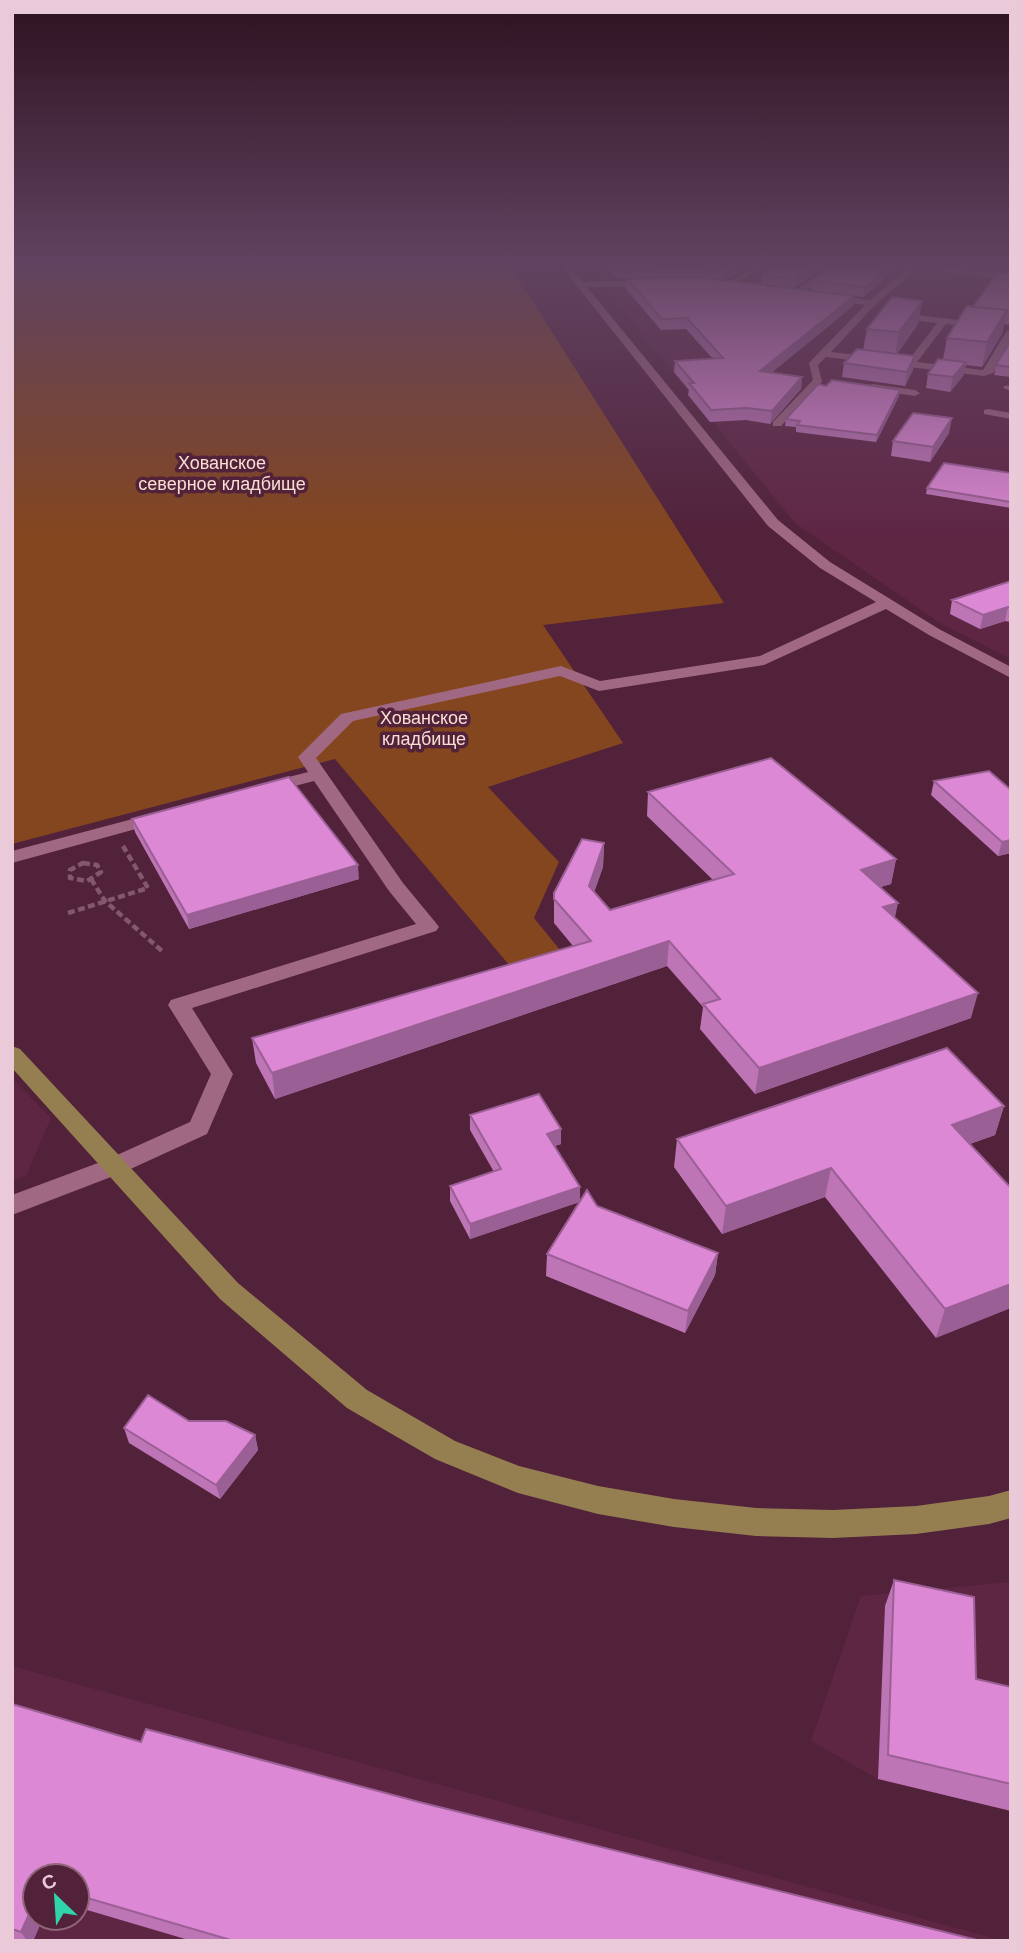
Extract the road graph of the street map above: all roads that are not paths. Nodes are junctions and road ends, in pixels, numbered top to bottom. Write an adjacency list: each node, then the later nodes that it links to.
1 (639, 357): 14 (street)
2 (820, 357): 7 (street)
3 (848, 357): 6 (street)
4 (916, 357): 6 (street)
5 (997, 357): 6 (street)
6 (910, 365)
7 (818, 380): 8 (street); 13 (street)
8 (830, 381)
9 (854, 385): 10 (street)
10 (915, 393)
11 (988, 412): 12 (street)
12 (1011, 416)
13 (777, 424)
14 (887, 603): 15 (street); 16 (street)
15 (1011, 673)
16 (319, 774): 17 (street); 21 (street)
17 (242, 795)
18 (178, 812): 19 (street)
19 (12, 856)
20 (12, 1054): 21 (main road)
21 (115, 1166): 22 (street); 23 (main road)
22 (12, 1205)
23 (1011, 1504)

